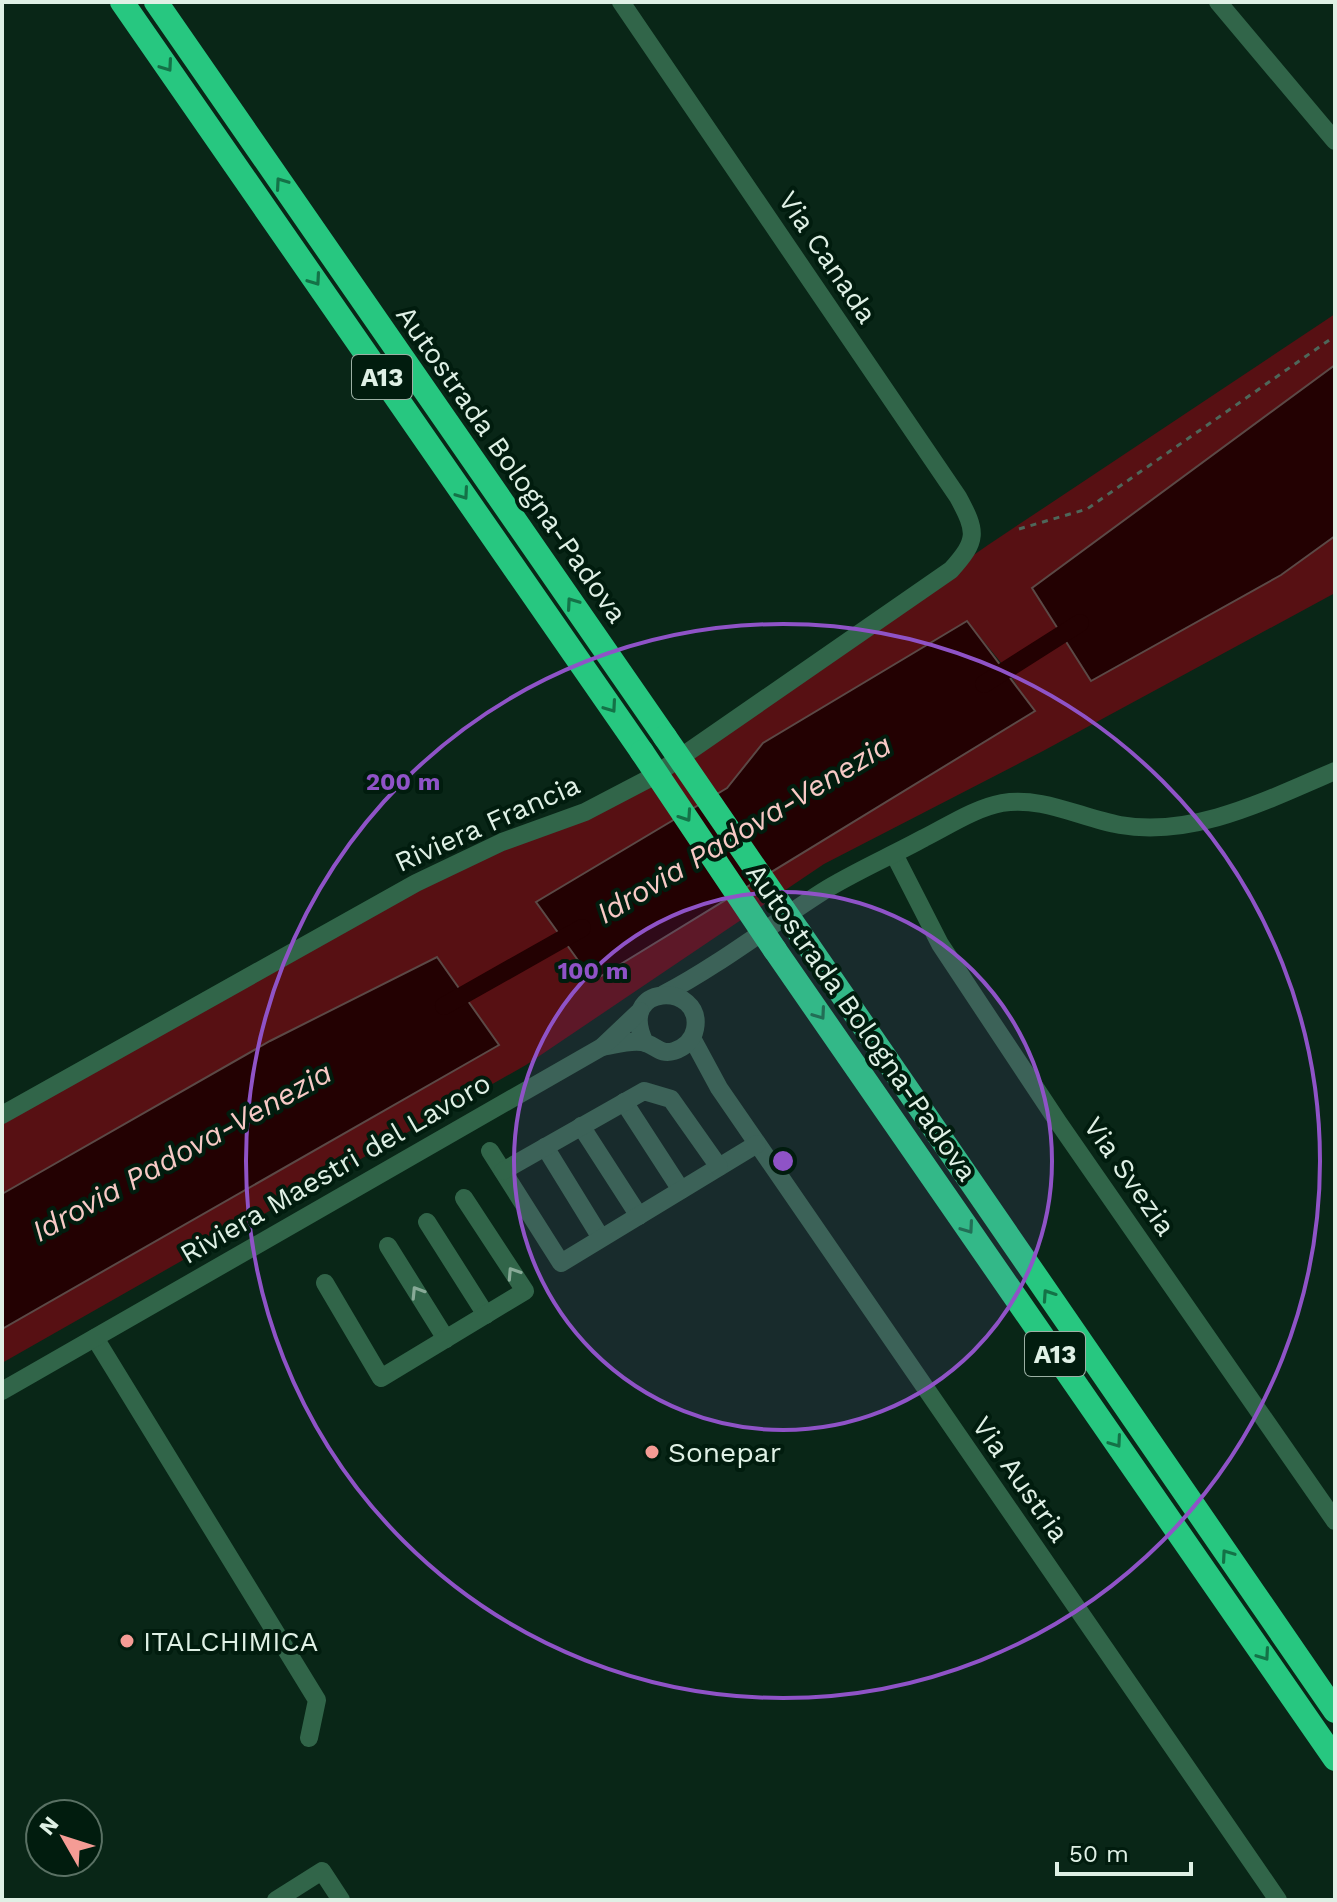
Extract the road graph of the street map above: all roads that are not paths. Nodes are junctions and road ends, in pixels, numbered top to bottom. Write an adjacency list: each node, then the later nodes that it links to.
1 (122, 2): 40 (highway, Autostrada Bologna-Padova / A13, one-way to 40, bridge)
2 (156, 2): 38 (highway, Autostrada Bologna-Padova / A13, one-way to 2, bridge)
3 (621, 2): 6 (street, Via Canada)
4 (1222, 3): 5 (street)
5 (1335, 141)
6 (971, 548): 19 (street, Riviera Francia)
7 (1335, 771): 8 (street, Riviera Maestri del Lavoro)
8 (894, 854): 9 (street, Riviera Maestri del Lavoro); 37 (street, Via Svezia)
9 (711, 967): 10 (street, Riviera Maestri del Lavoro); 11 (street, Riviera Maestri del Lavoro)
10 (664, 994): 11 (street); 12 (street, Riviera Maestri del Lavoro)
11 (691, 1008): 13 (street, Riviera Maestri del Lavoro)
12 (640, 1011): 14 (street); 15 (street, Riviera Maestri del Lavoro)
13 (692, 1038): 16 (street); 17 (street, Via Austria)
14 (645, 1043): 15 (street, Riviera Maestri del Lavoro); 16 (street, Riviera Maestri del Lavoro)
15 (602, 1047): 34 (street, Riviera Maestri del Lavoro)
16 (671, 1052): 17 (street, Via Austria)
17 (719, 1088): 21 (street, Via Austria)
18 (624, 1102): 20 (street); 24 (street); 26 (street)
19 (2, 1115)
20 (581, 1126): 22 (street); 28 (street)
21 (757, 1144): 24 (street); 43 (street, Via Austria)
22 (545, 1147): 25 (street); 30 (street)
23 (490, 1151): 25 (street)
24 (719, 1167): 26 (street)
25 (503, 1171): 30 (street)
26 (681, 1190): 28 (street)
27 (464, 1198): 33 (street, one-way to 27)
28 (639, 1216): 30 (street)
29 (427, 1222): 33 (street)
30 (601, 1238)
31 (388, 1246): 35 (street, one-way to 31)
32 (325, 1283): 35 (street)
33 (486, 1315): 35 (street)
34 (95, 1338): 36 (street, Riviera Maestri del Lavoro); 39 (street)
35 (446, 1339)
36 (2, 1391)
37 (1335, 1521)
38 (1335, 1711)
39 (309, 1738)
40 (1335, 1759)
41 (276, 1900): 42 (street)
42 (341, 1900)
43 (1278, 1900)

